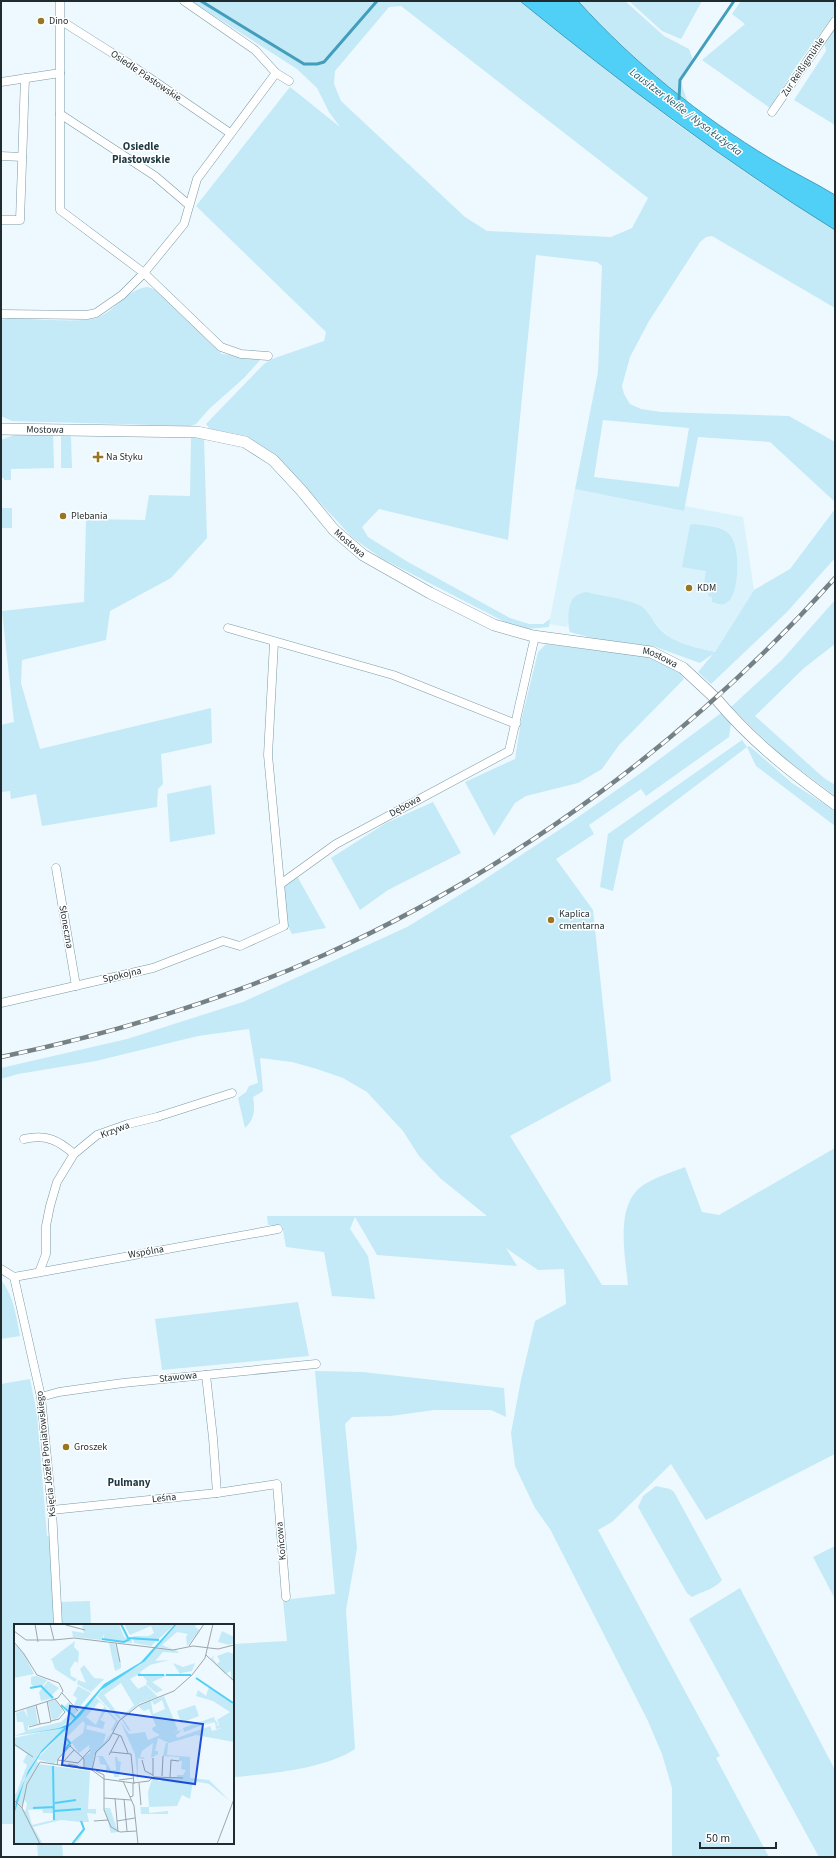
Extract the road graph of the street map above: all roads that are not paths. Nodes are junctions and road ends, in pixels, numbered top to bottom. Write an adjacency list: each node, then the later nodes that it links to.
1 (60, 1): 3 (street)
2 (184, 1): 6 (street)
3 (60, 20): 5 (street); 12 (street, Osiedle Piastowskie)
4 (835, 21): 10 (street, Zur Reißigmühle)
5 (60, 73): 7 (street); 11 (street)
6 (276, 73): 8 (street); 12 (street)
7 (26, 78): 9 (street); 14 (street)
8 (289, 81)
9 (1, 82)
10 (772, 112)
11 (60, 114): 15 (street); 17 (street)
12 (230, 133): 15 (street)
13 (1, 156): 14 (street)
14 (22, 157): 16 (street)
15 (189, 205): 17 (street)
16 (1, 220)
17 (144, 273): 18 (street); 19 (street)
18 (1, 314)
19 (268, 356)
20 (1, 429): 22 (street, Mostowa)
21 (228, 628): 23 (street)
22 (535, 636): 24 (street, Dębowa); 25 (street, Mostowa)
23 (274, 642): 24 (street); 27 (street)
24 (516, 724): 27 (street, Dębowa)
25 (835, 804)
26 (56, 868): 28 (street, Słoneczna)
27 (282, 883): 28 (street, Spokojna)
28 (76, 986): 29 (street, Spokojna)
29 (1, 1003)
30 (232, 1093): 32 (street, Krzywa)
31 (24, 1139): 32 (street)
32 (74, 1154): 35 (street, Krzywa)
33 (278, 1229): 35 (street, Wspólna)
34 (1, 1269): 36 (street)
35 (40, 1270): 36 (street, Wspólna)
36 (14, 1276): 39 (street, Księcia Józefa Poniatowskiego)
37 (316, 1364): 38 (street, Stawowa)
38 (206, 1375): 39 (street, Stawowa); 41 (street)
39 (41, 1397): 42 (street, Księcia Józefa Poniatowskiego)
40 (277, 1484): 41 (street, Leśna); 43 (street, Końcowa)
41 (217, 1493): 42 (street, Leśna)
42 (52, 1510): 44 (street, Księcia Józefa Poniatowskiego)
43 (286, 1597)
44 (58, 1624)

